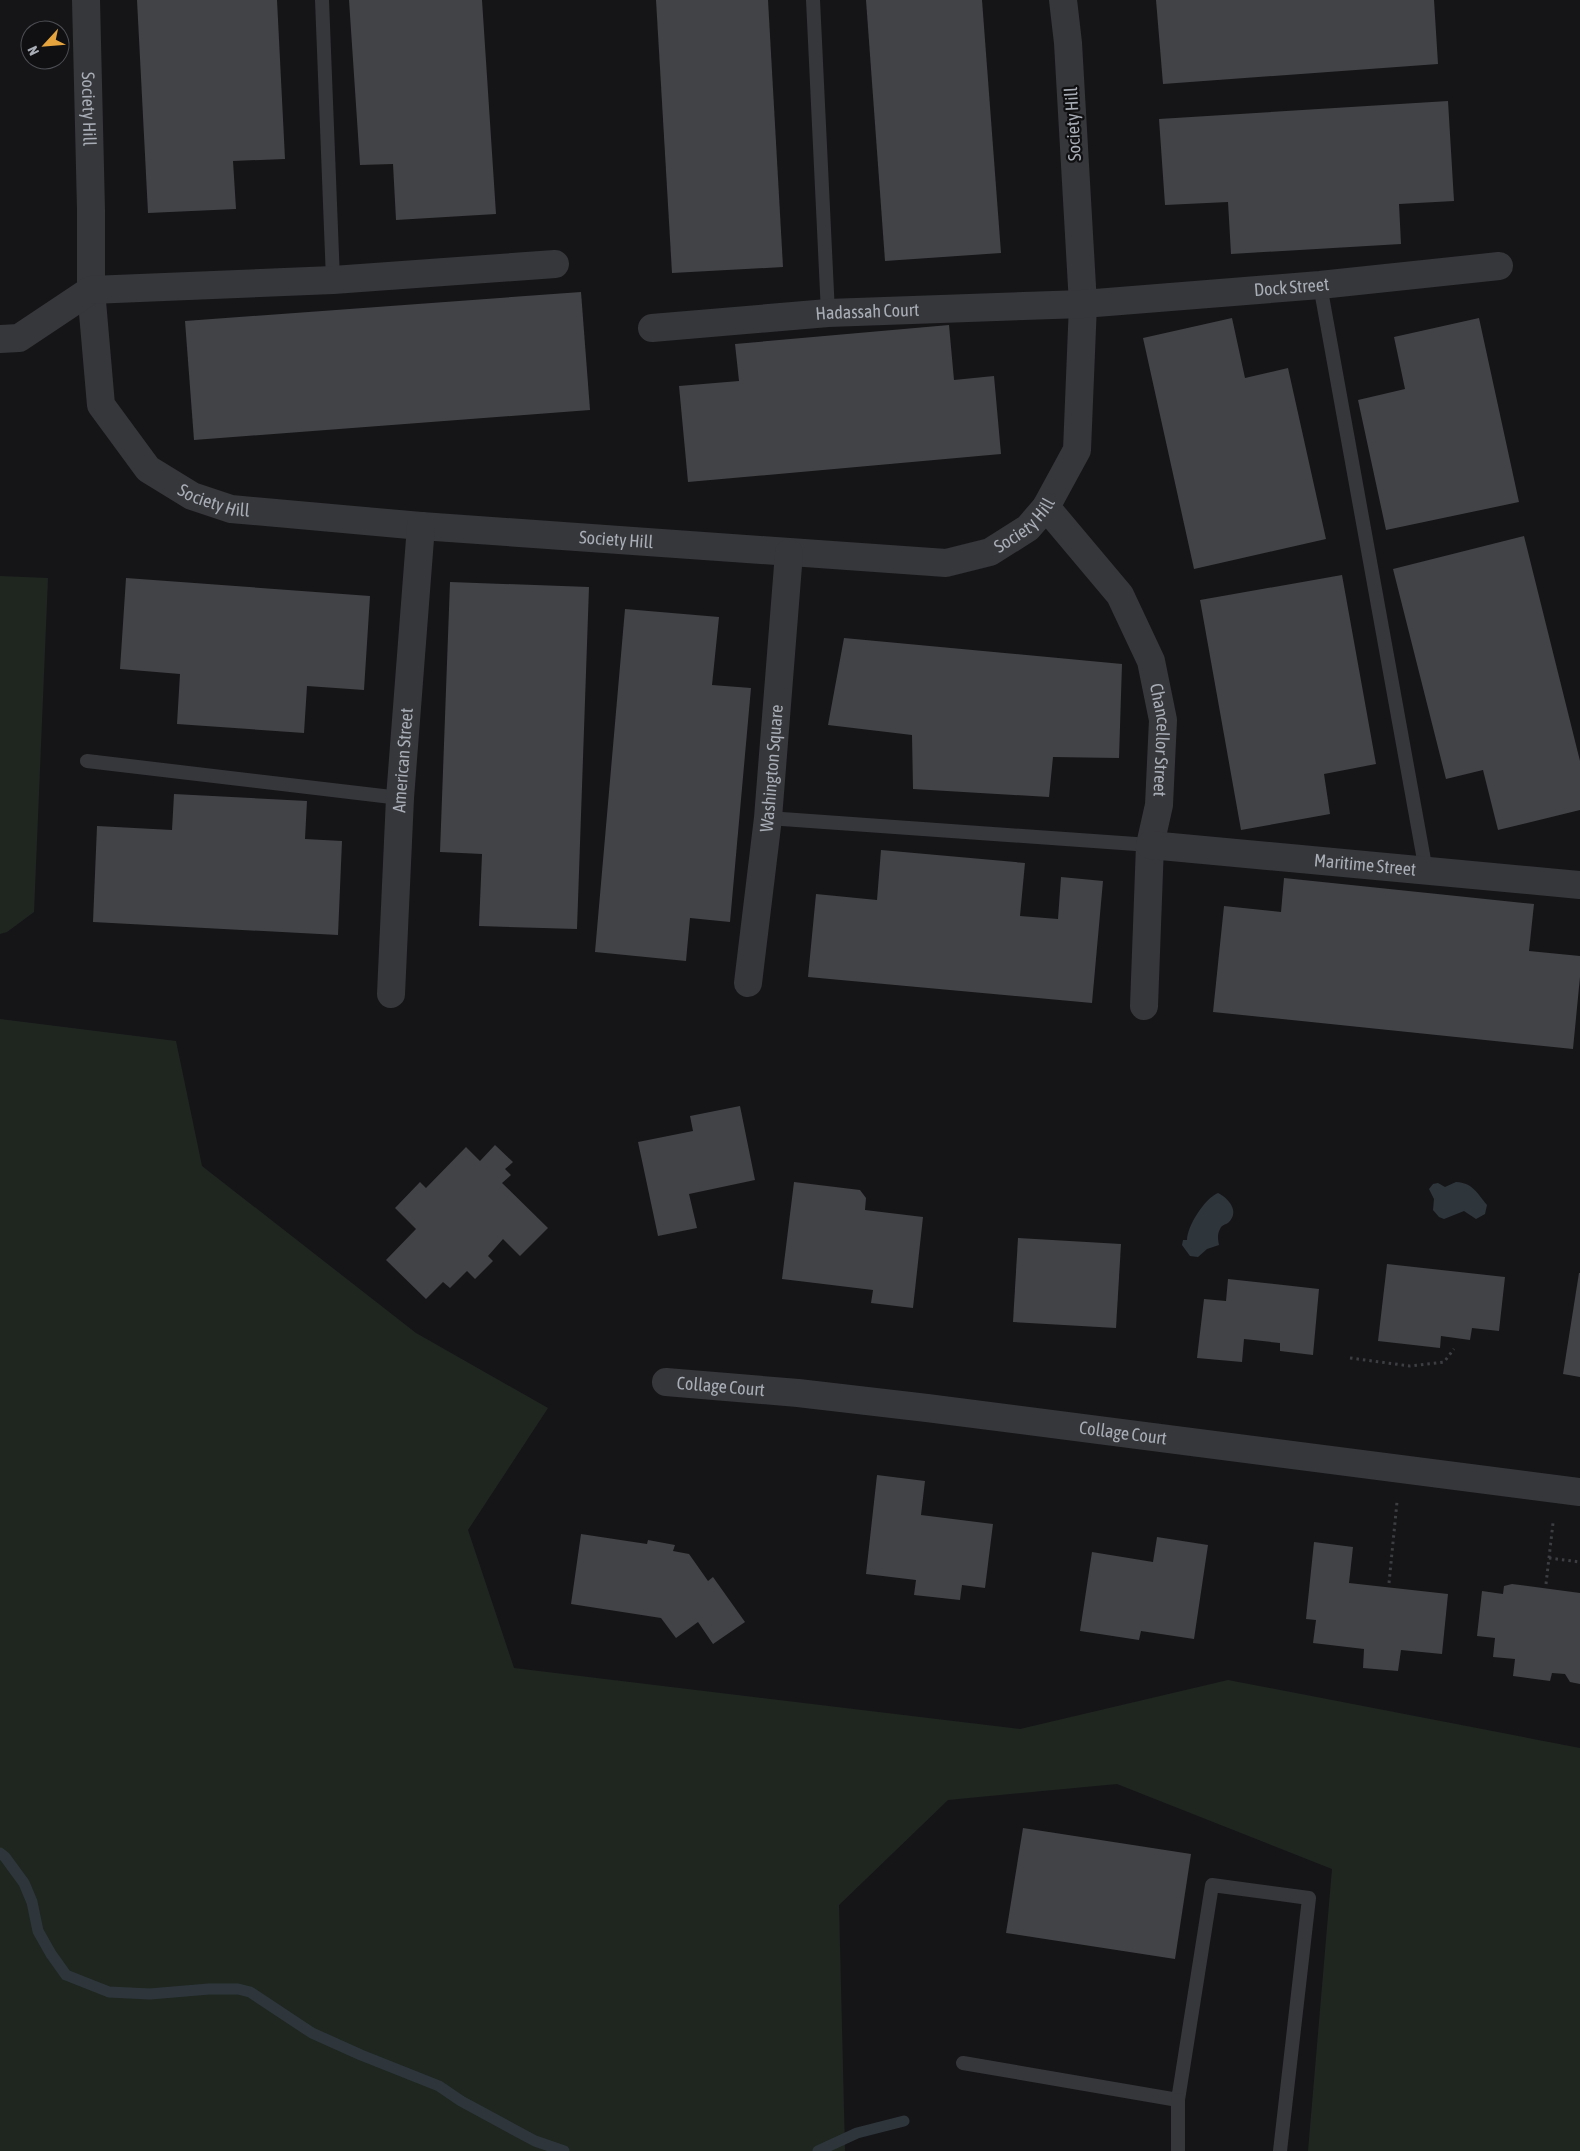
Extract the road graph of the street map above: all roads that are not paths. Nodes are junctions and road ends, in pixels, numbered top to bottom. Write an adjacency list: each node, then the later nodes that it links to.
1 (86, 0): 9 (street, Society Hill)
2 (322, 0): 7 (lane)
3 (813, 0): 11 (lane)
4 (1063, 0): 10 (street, Society Hill)
5 (555, 264): 7 (street)
6 (1499, 266): 8 (street, Dock Street)
7 (333, 280): 9 (street)
8 (1320, 285): 10 (street, Dock Street); 21 (lane)
9 (91, 290): 13 (street); 15 (street, Society Hill)
10 (1083, 304): 11 (street, Hadassah Court); 14 (street, Society Hill)
11 (828, 313): 12 (street, Hadassah Court)
12 (652, 328)
13 (0, 339)
14 (1046, 507): 16 (street, Society Hill); 20 (street, Chancellor Street)
15 (421, 526): 16 (street, Society Hill); 18 (street, American Street)
16 (789, 553): 19 (street, Washington Square)
17 (87, 761): 18 (lane)
18 (400, 798): 24 (street, American Street)
19 (768, 818): 20 (lane); 23 (street, Washington Square)
20 (1150, 846): 21 (street, Maritime Street); 25 (street, Chancellor Street)
21 (1426, 870): 22 (street, Maritime Street)
22 (1580, 885)
23 (748, 983)
24 (391, 994)
25 (1144, 1006)
26 (666, 1382): 27 (street, Collage Court)
27 (1580, 1492)
28 (963, 2063): 29 (lane)
29 (1178, 2100): 30 (lane); 31 (lane)
30 (1178, 2151)
31 (1280, 2151)

